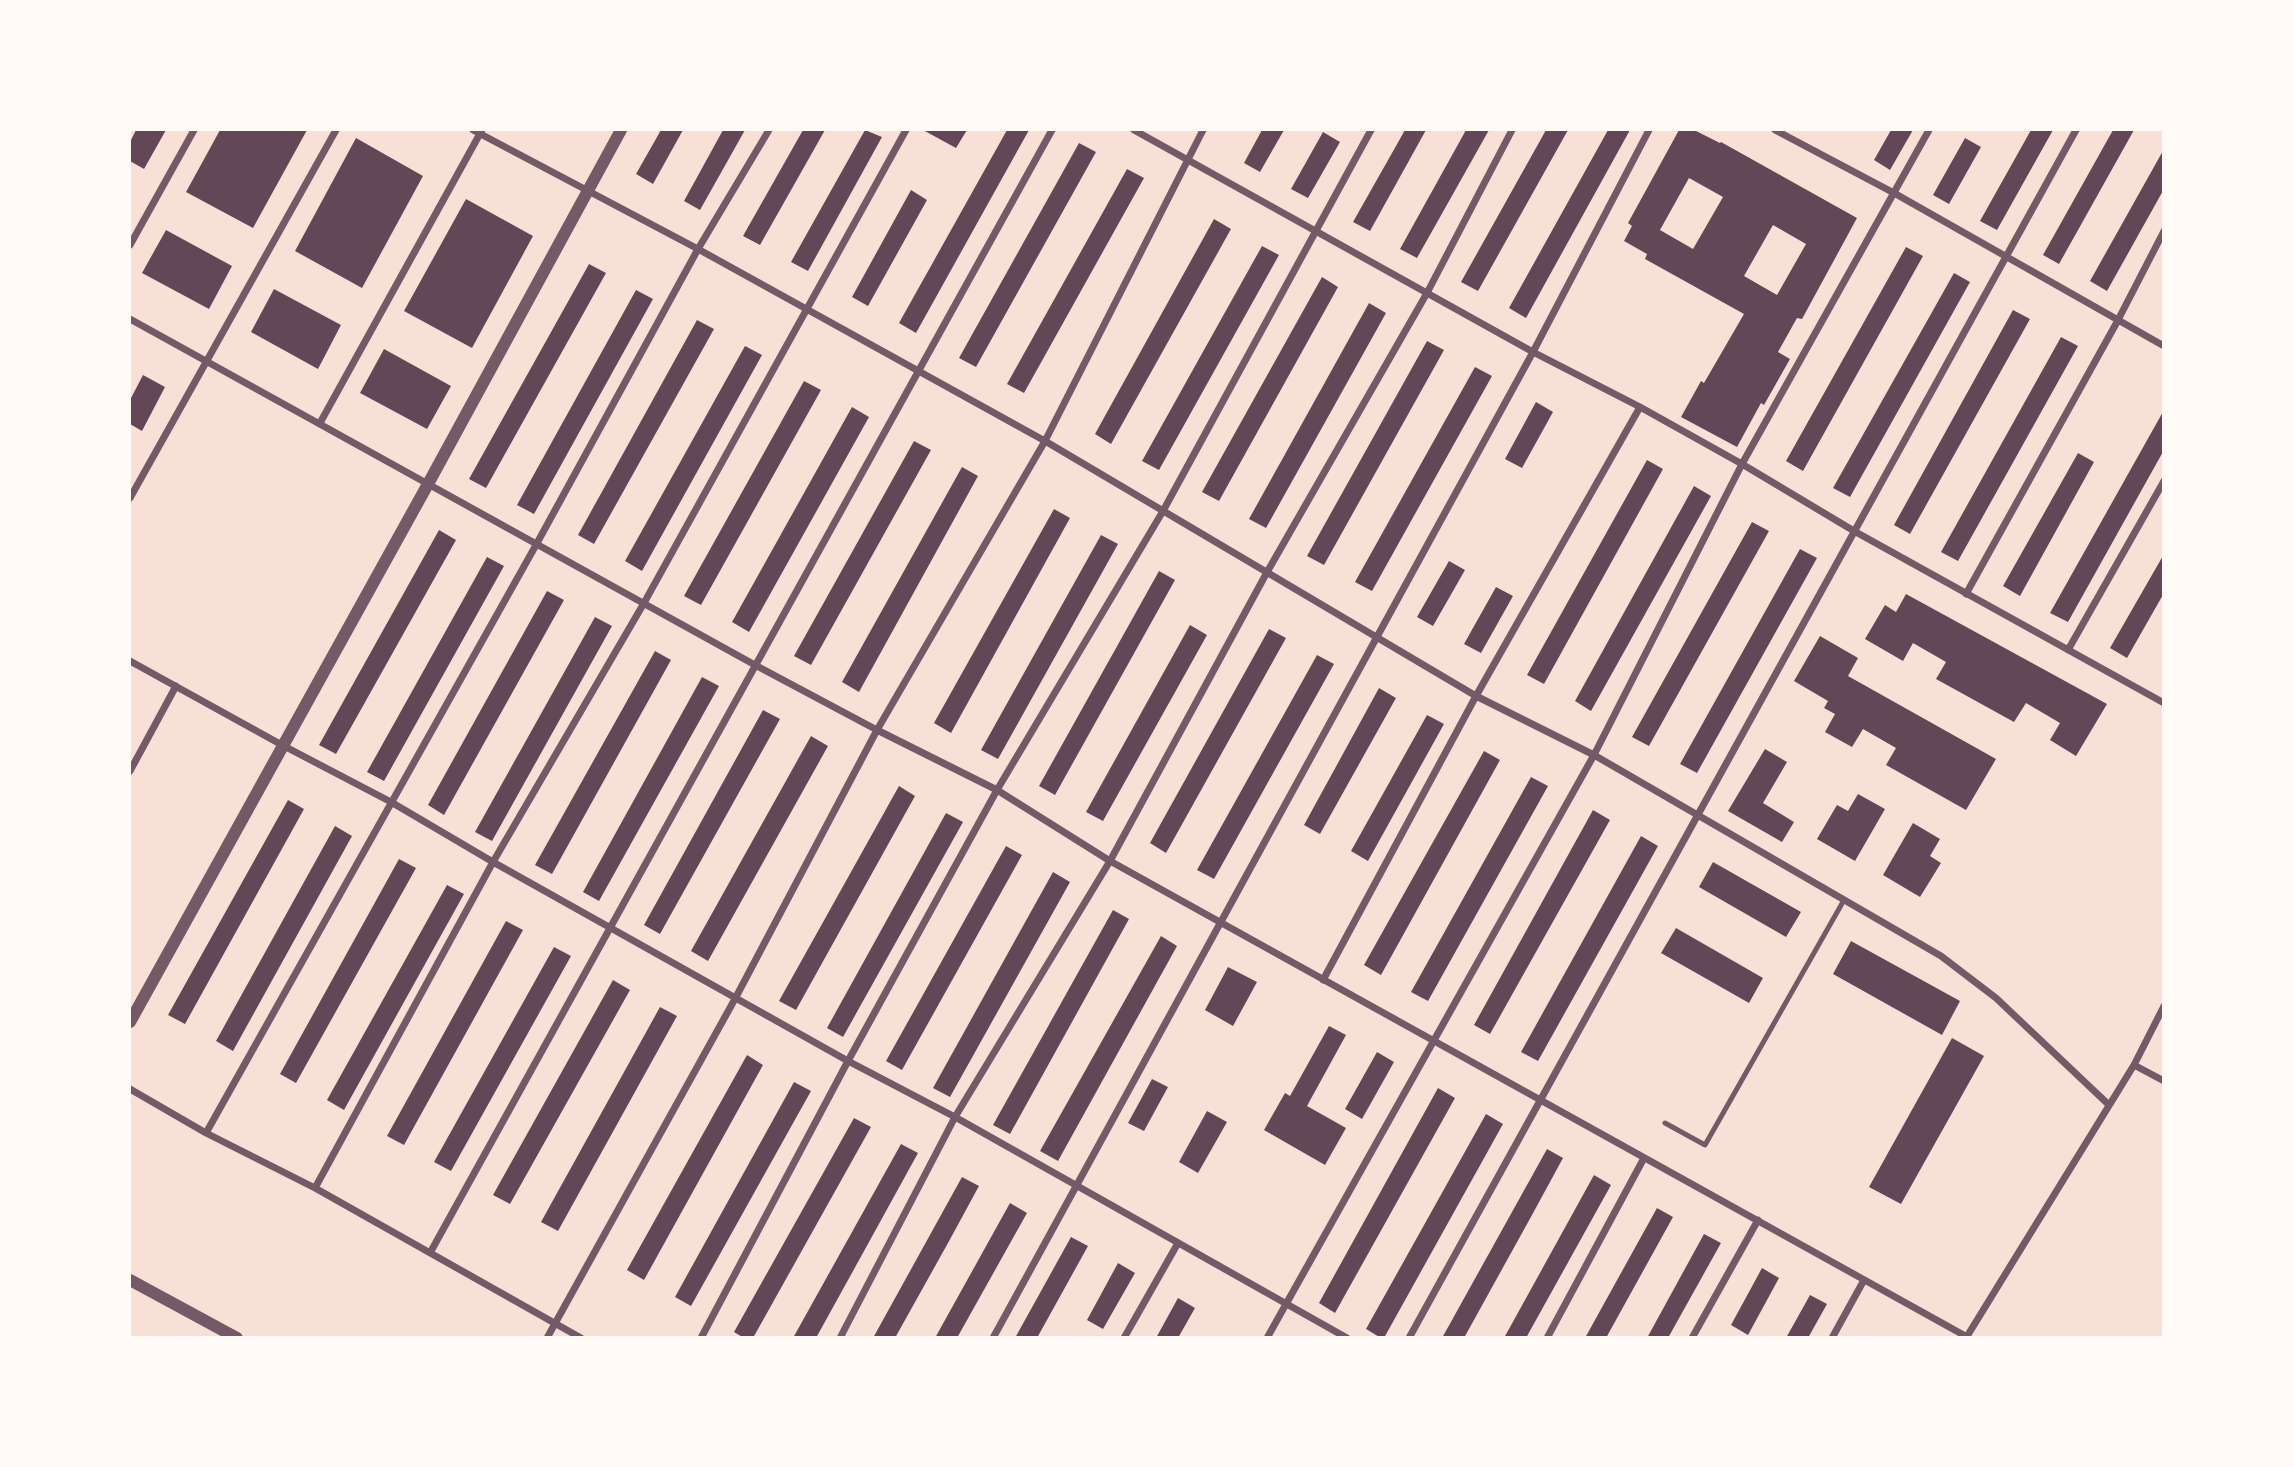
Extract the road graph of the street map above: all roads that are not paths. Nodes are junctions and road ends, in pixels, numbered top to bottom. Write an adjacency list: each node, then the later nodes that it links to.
1 (194, 130): 22 (street)
2 (336, 130): 31 (street)
3 (621, 130): 18 (street)
4 (769, 130): 23 (street)
5 (906, 130): 26 (street)
6 (1052, 130): 32 (street)
7 (1135, 130): 17 (street)
8 (1203, 130): 17 (street)
9 (1371, 130): 20 (street)
10 (1512, 130): 25 (street)
11 (1649, 130): 30 (street)
12 (1775, 130): 16 (street)
13 (1928, 130): 19 (street)
14 (2076, 130): 24 (street)
15 (479, 131): 18 (street); 34 (street)
16 (1791, 133): 19 (street)
17 (1186, 159): 20 (street); 35 (street)
18 (587, 192): 23 (street); 38 (street)
19 (1894, 193): 24 (street); 36 (street)
20 (1316, 229): 25 (street); 40 (street)
21 (2164, 232): 28 (street)
22 (130, 245)
23 (698, 249): 26 (street); 42 (street)
24 (2005, 257): 28 (street); 41 (street)
25 (1427, 293): 30 (street); 43 (street)
26 (807, 310): 32 (street); 45 (street)
27 (130, 319): 31 (street)
28 (2117, 322): 29 (street); 44 (street)
29 (2164, 346)
30 (1533, 352): 33 (street); 46 (street)
31 (206, 361): 34 (street); 39 (street)
32 (918, 372): 35 (street); 49 (street)
33 (1640, 407): 36 (street); 51 (street)
34 (320, 423): 38 (street)
35 (1045, 441): 40 (street); 53 (street)
36 (1742, 464): 41 (street); 55 (street)
37 (2164, 481): 47 (street)
38 (428, 484): 42 (street); 54 (street)
39 (130, 498)
40 (1163, 511): 43 (street); 57 (street)
41 (1854, 531): 44 (street); 59 (street)
42 (536, 545): 45 (street); 58 (street)
43 (1266, 574): 46 (street); 60 (street)
44 (1966, 594): 47 (street)
45 (644, 603): 49 (street); 61 (street)
46 (1376, 636): 51 (street); 63 (street)
47 (2068, 650): 52 (street)
48 (130, 661): 50 (street)
49 (755, 665): 53 (street); 64 (street)
50 (176, 686): 54 (street); 56 (street)
51 (1476, 696): 55 (street); 65 (street)
52 (2164, 703)
53 (877, 730): 57 (street); 66 (street)
54 (282, 745): 58 (street); 68 (street)
55 (1594, 755): 59 (street); 69 (street)
56 (130, 771)
57 (997, 790): 60 (street); 70 (street)
58 (391, 802): 61 (street); 78 (street)
59 (1697, 816): 62 (street); 74 (street)
60 (1110, 861): 63 (street); 76 (street)
61 (494, 862): 64 (street); 81 (street)
62 (1843, 900): 75 (street); 77 (lane)
63 (1220, 923): 65 (street); 80 (street)
64 (610, 926): 66 (street); 84 (street)
65 (1323, 980): 69 (street)
66 (736, 997): 70 (street); 88 (street)
67 (2164, 1006): 71 (street)
68 (130, 1022)
69 (1433, 1041): 74 (street); 87 (street)
70 (849, 1060): 76 (street); 93 (street)
71 (2134, 1065): 72 (street); 75 (street)
72 (2164, 1081)
73 (130, 1089): 78 (street)
74 (1540, 1100): 79 (street); 99 (street)
75 (2109, 1105): 89 (street)
76 (955, 1117): 80 (street); 94 (street)
77 (1665, 1122)
78 (206, 1133): 81 (street)
79 (1644, 1158): 82 (street); 100 (street)
80 (1076, 1186): 83 (street); 95 (street)
81 (315, 1188): 84 (street)
82 (1758, 1220): 86 (street); 101 (street)
83 (1178, 1243): 87 (street); 96 (street)
84 (429, 1253): 88 (street)
85 (130, 1280): 90 (street)
86 (1864, 1280): 89 (street); 102 (street)
87 (1287, 1304): 97 (street); 98 (street)
88 (555, 1322): 91 (street); 92 (street)
89 (1967, 1337)
90 (237, 1338)
91 (547, 1338)
92 (581, 1338)
93 (701, 1338)
94 (840, 1338)
95 (993, 1338)
96 (1124, 1338)
97 (1267, 1338)
98 (1347, 1338)
99 (1409, 1338)
100 (1547, 1338)
101 (1692, 1338)
102 (1832, 1338)

